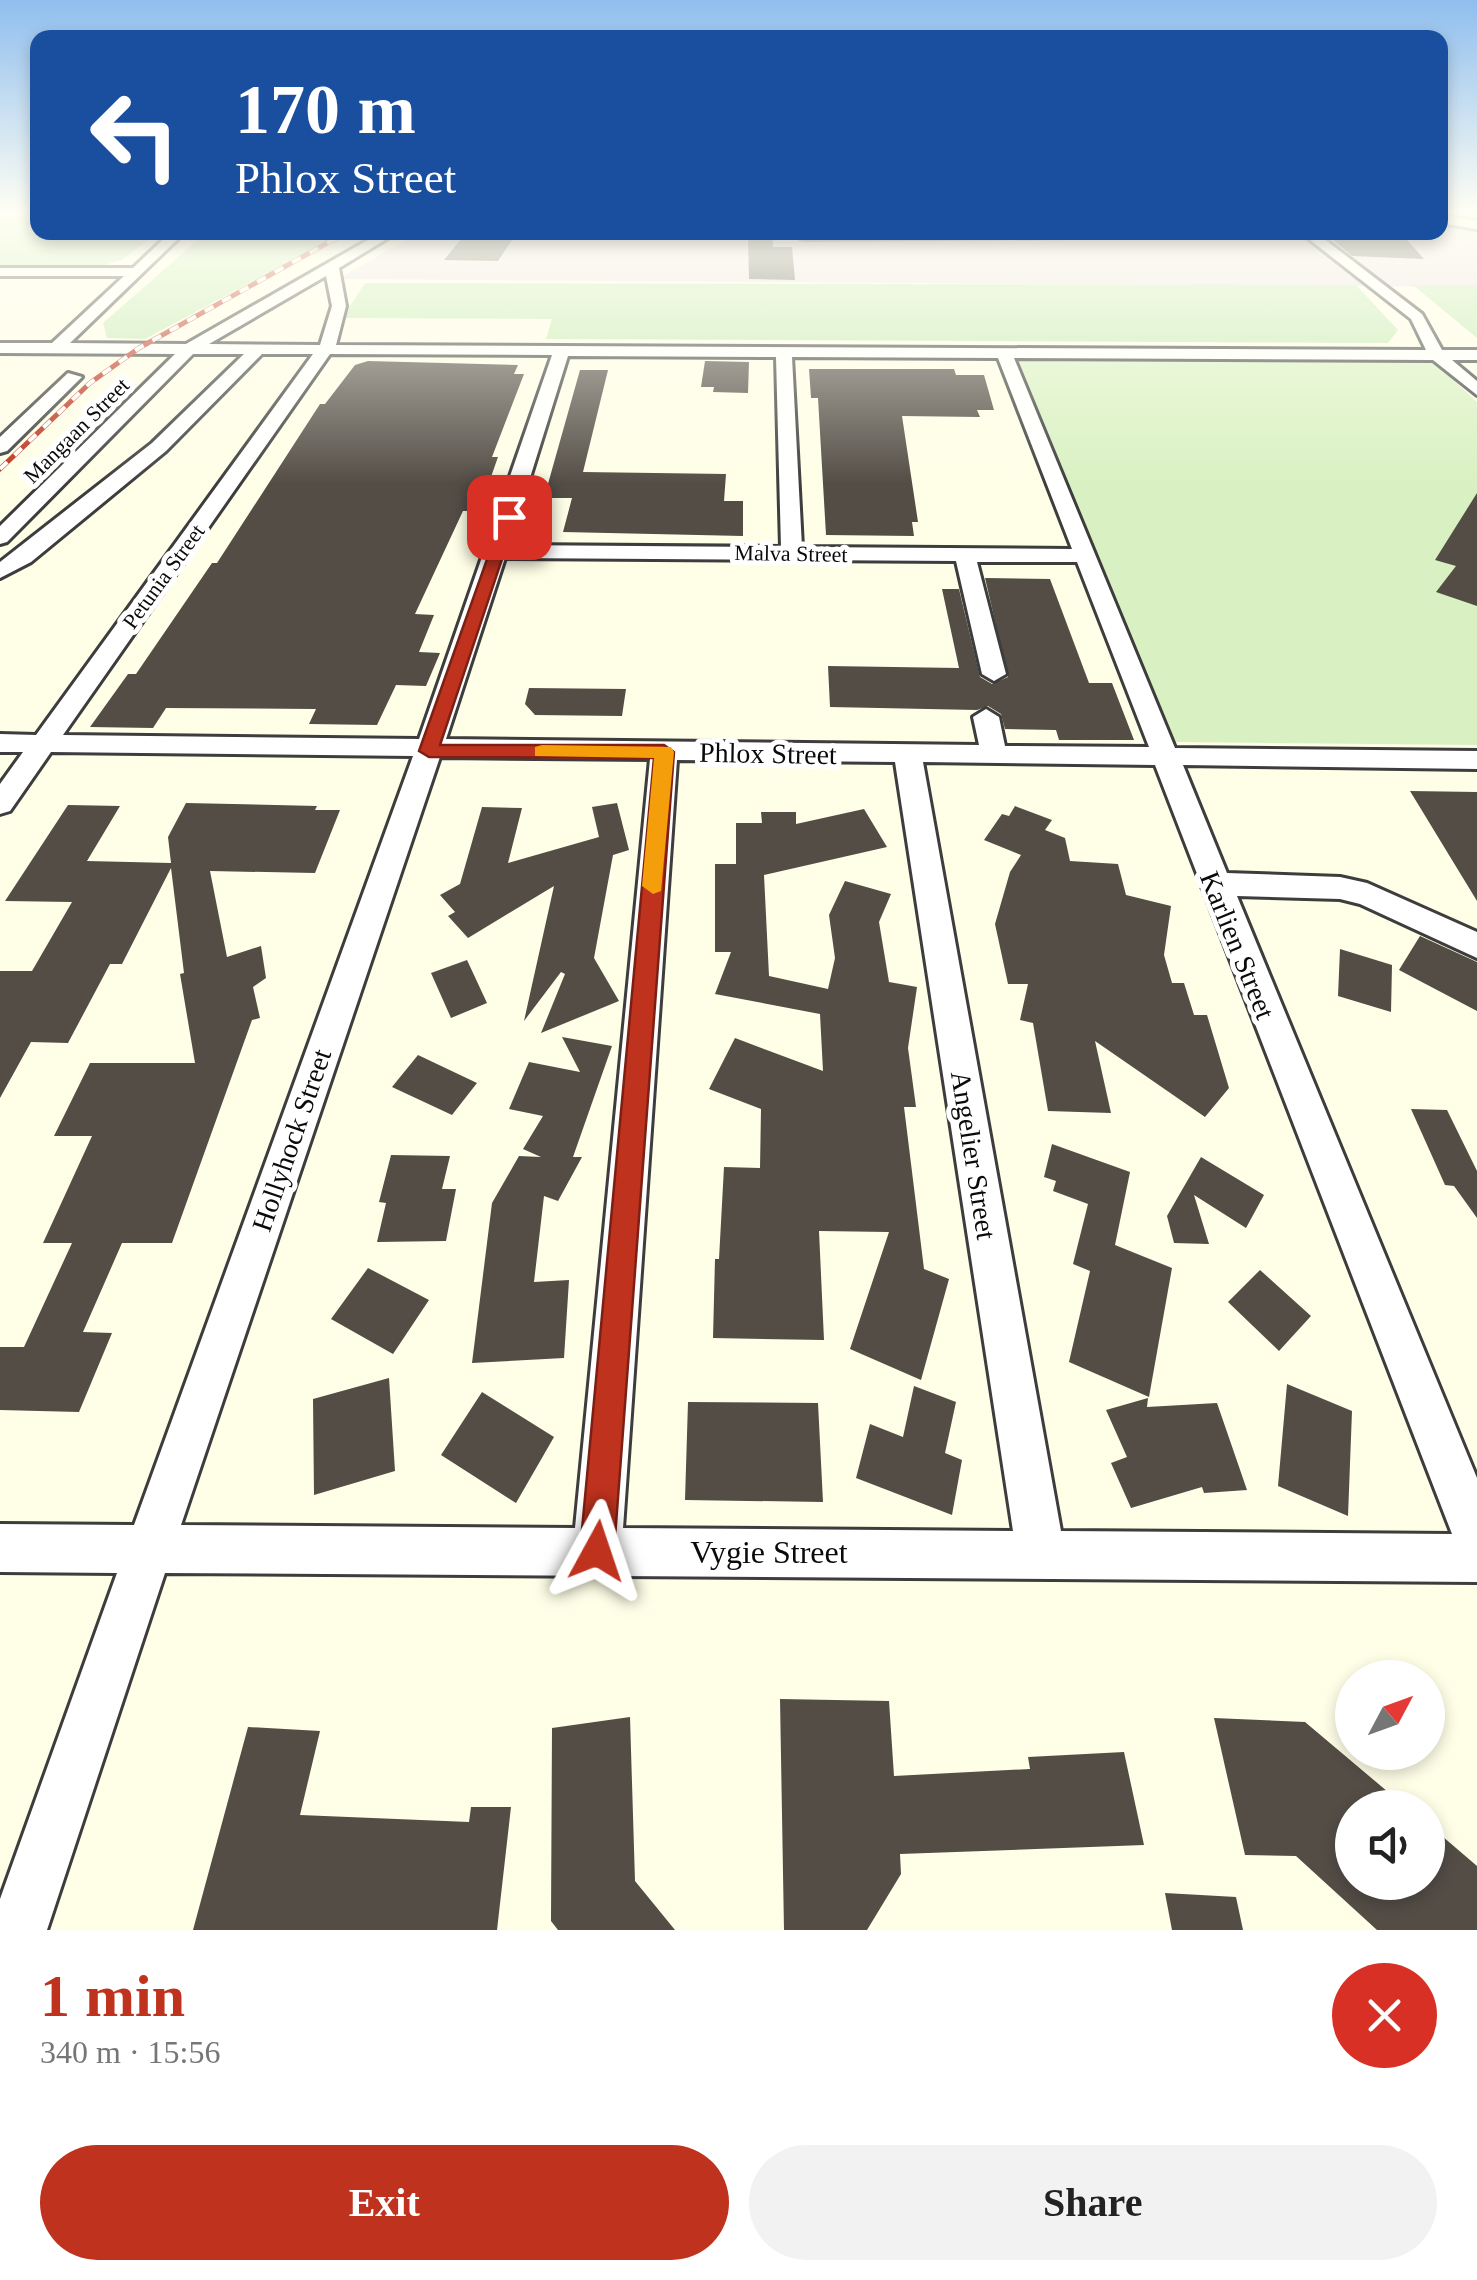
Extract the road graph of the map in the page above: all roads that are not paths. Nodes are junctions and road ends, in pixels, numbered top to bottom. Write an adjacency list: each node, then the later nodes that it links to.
1 (99, 304): 6 (street)
2 (266, 304): 9 (street, Mangaan Street)
3 (339, 304): 8 (street)
4 (1399, 304): 13 (street)
5 (0, 348): 6 (street)
6 (56, 348): 9 (street)
7 (258, 348): 8 (street); 9 (street); 23 (street)
8 (327, 348): 10 (street); 27 (street, Petunia Street)
9 (189, 349): 18 (street, Mangaan Street)
10 (562, 350): 11 (street); 19 (street, Hollyhock Street)
11 (784, 351): 12 (street); 20 (street)
12 (1004, 352): 13 (street); 22 (street, Karlien Street)
13 (1436, 354): 14 (street); 16 (street)
14 (1477, 355)
15 (74, 377): 17 (street)
16 (1477, 390)
17 (0, 446)
18 (0, 538)
19 (498, 550): 20 (street, Malva Street); 28 (street, Hollyhock Street)
20 (792, 553): 21 (street, Malva Street)
21 (965, 555): 22 (street, Malva Street); 24 (street)
22 (1084, 556): 30 (street, Karlien Street)
23 (0, 572)
24 (994, 674)
25 (986, 717): 32 (street)
26 (0, 744): 27 (street, Phlox Street)
27 (42, 745): 28 (street, Phlox Street); 34 (street, Petunia Street)
28 (429, 751): 29 (street, Phlox Street); 39 (street, Hollyhock Street)
29 (664, 752): 31 (street, Phlox Street); 40 (street)
30 (1162, 755): 32 (street, Phlox Street); 33 (street, Phlox Street); 35 (street, Karlien Street)
31 (908, 756): 32 (street, Phlox Street); 41 (street, Angelier Street)
32 (994, 756)
33 (1477, 760)
34 (0, 804)
35 (1214, 884): 36 (street); 37 (street, Karlien Street)
36 (1477, 946)
37 (1477, 1536)
38 (0, 1548): 39 (street, Vygie Street)
39 (146, 1550): 40 (street, Vygie Street); 43 (street, Hollyhock Street)
40 (597, 1551): 41 (street, Vygie Street)
41 (1041, 1554): 42 (street, Vygie Street)
42 (1477, 1558)
43 (18, 1930)

